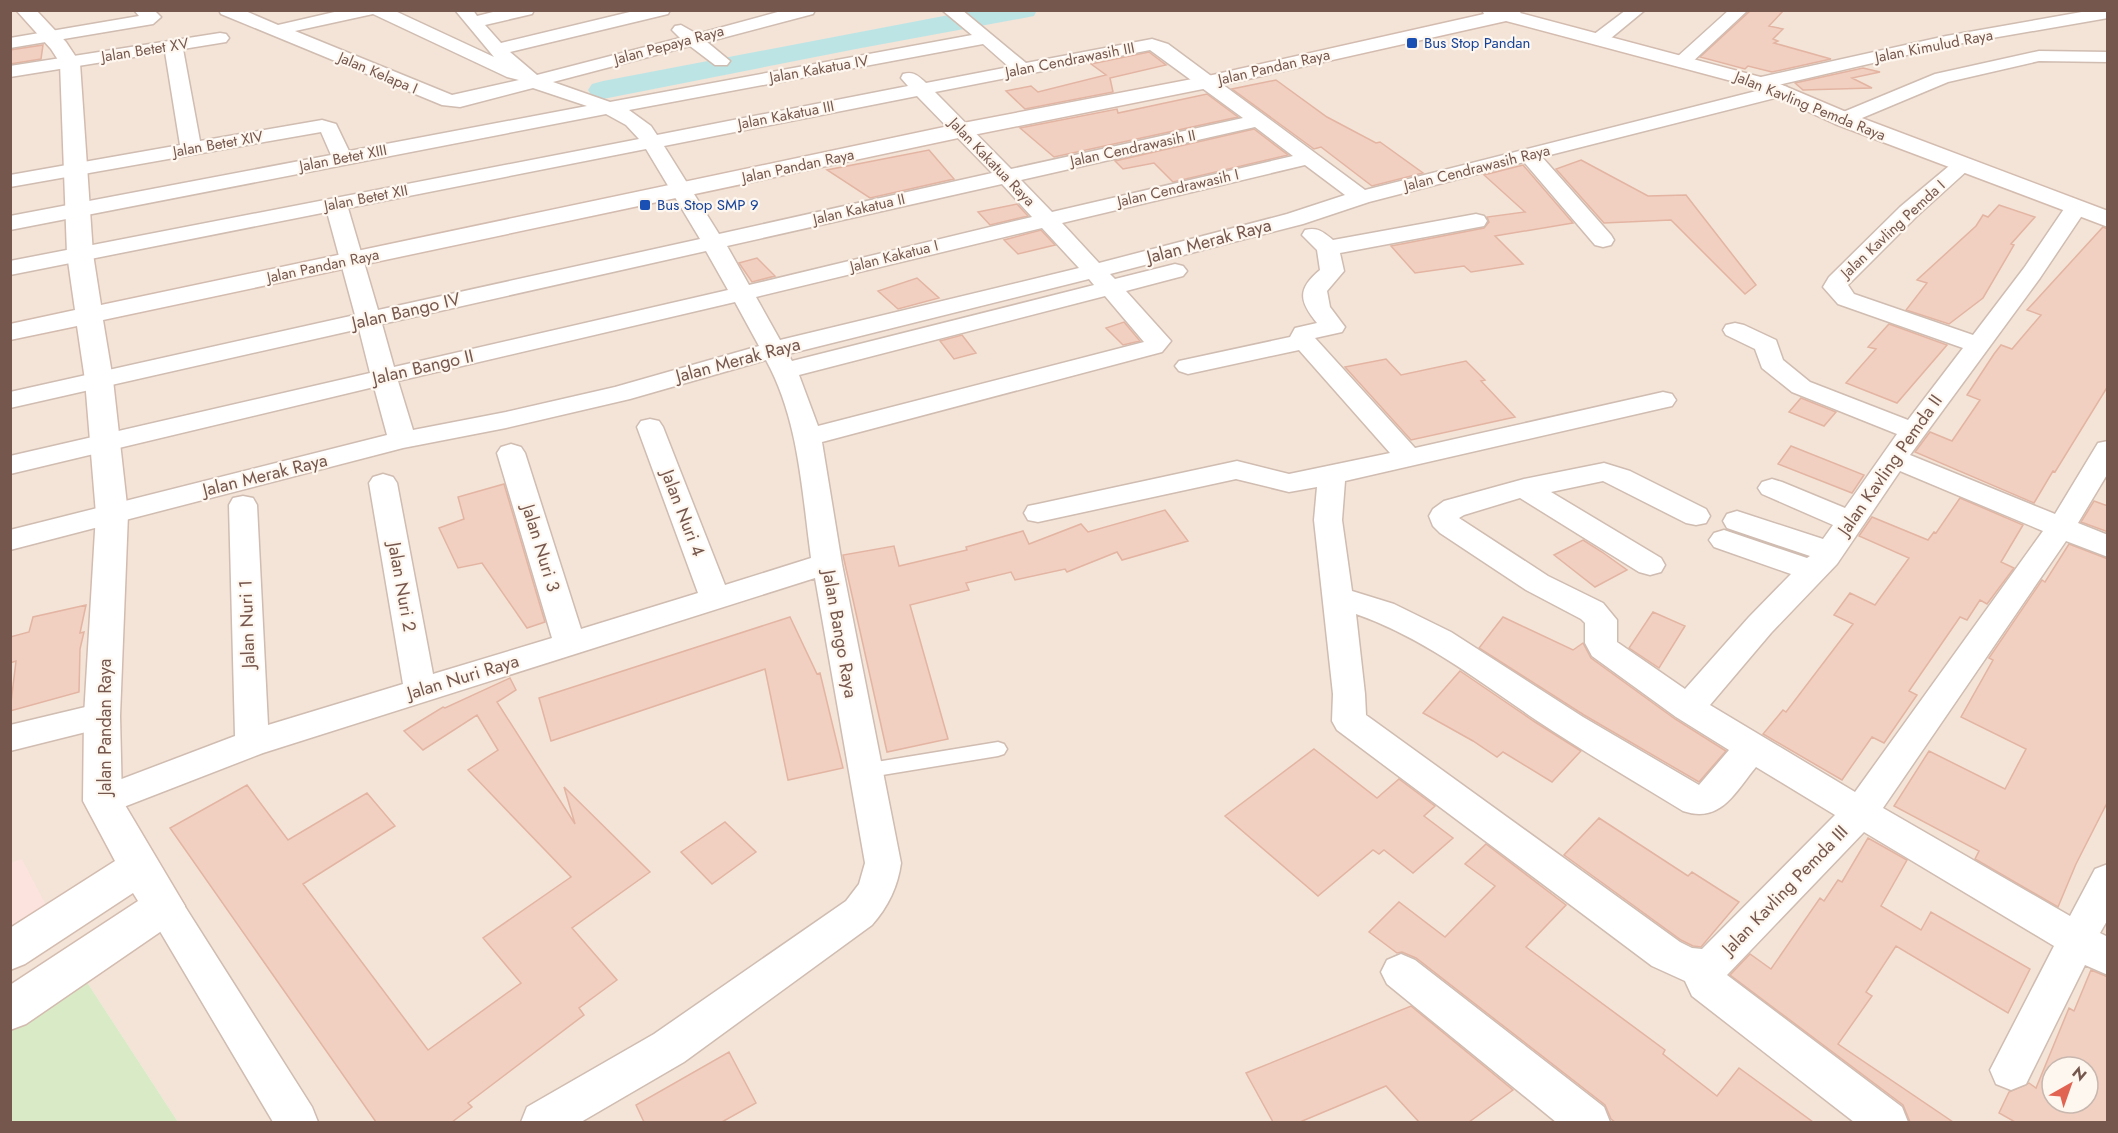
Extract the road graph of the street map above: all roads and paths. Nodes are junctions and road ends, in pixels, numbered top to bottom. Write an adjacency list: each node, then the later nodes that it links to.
1 (25, 10): 18 (street)
2 (142, 10): 18 (street)
3 (369, 10): 16 (street)
4 (378, 10): 37 (street, Jalan Bango Raya)
5 (526, 10): 14 (street)
6 (807, 10): 21 (street, Jalan Pepaya Raya)
7 (1637, 10): 22 (street)
8 (1740, 10): 32 (street)
9 (230, 11): 16 (street, Jalan Kelapa I)
10 (659, 11): 21 (street); 26 (street)
11 (1503, 12): 22 (street, Jalan Kavling Pemda Raya); 38 (street, Jalan Pandan Raya)
12 (2108, 13): 15 (street, Jalan Kimulud Raya)
13 (958, 15): 20 (street)
14 (468, 16): 26 (street)
15 (2024, 29): 23 (street, Jalan Kimulud Raya); 28 (street)
16 (277, 30): 37 (street, Jalan Kelapa I)
17 (1915, 31): 23 (street)
18 (49, 37): 24 (street); 33 (street)
19 (220, 38): 25 (street, Jalan Betet XV)
20 (987, 38): 29 (street, Jalan Kakatua IV); 34 (street)
21 (693, 39): 31 (street); 37 (street, Jalan Pepaya Raya)
22 (1599, 39): 32 (street, Jalan Kavling Pemda Raya)
23 (1946, 41): 39 (street, Jalan Kimulud Raya)
24 (10, 43)
25 (173, 46): 33 (street, Jalan Betet XV); 46 (street)
26 (499, 49): 37 (street)
27 (2054, 55): 28 (street); 36 (street); 42 (street)
28 (2083, 55): 30 (street)
29 (889, 56): 40 (street, Jalan Kakatua Raya); 41 (street, Jalan Kakatua IV)
30 (2108, 57)
31 (721, 61)
32 (1683, 61): 39 (street, Jalan Kavling Pemda Raya)
33 (70, 63): 35 (street, Jalan Betet XV); 51 (street, Jalan Pandan Raya)
34 (1021, 68): 38 (street, Jalan Cendrawasih III); 40 (street, Jalan Cendrawasih III)
35 (10, 72)
36 (2097, 74)
37 (527, 77): 41 (street, Jalan Bango Raya)
38 (1208, 82): 43 (street); 44 (street, Jalan Pandan Raya)
39 (1770, 87): 42 (street, Jalan Kavling Pemda Raya); 47 (street, Jalan Cendrawasih Raya)
40 (920, 89): 44 (street, Jalan Kakatua Raya); 45 (street, Jalan Kakatua III)
41 (607, 108): 45 (street, Jalan Bango Raya); 48 (street, Jalan Betet XIII)
42 (1843, 119): 50 (street, Jalan Kavling Pemda Raya)
43 (1259, 120): 49 (street); 52 (street, Jalan Cendrawasih II)
44 (963, 130): 52 (street, Jalan Kakatua Raya); 54 (street, Jalan Pandan Raya)
45 (651, 141): 54 (street, Jalan Bango Raya); 56 (street, Jalan Betet XII)
46 (191, 148): 48 (street, Jalan Betet XIV); 51 (street, Jalan Betet XIV)
47 (1529, 155): 55 (street, Jalan Cendrawasih Raya); 64 (street)
48 (342, 158): 58 (street, Jalan Betet XIII)
49 (1310, 158): 55 (street); 59 (street, Jalan Cendrawasih I)
50 (1962, 165): 57 (street, Jalan Kavling Pemda Raya); 77 (street, Jalan Kavling Pemda I)
51 (75, 170): 53 (street, Jalan Betet XIV); 58 (street, Jalan Pandan Raya)
52 (1006, 176): 59 (street, Jalan Kakatua Raya); 65 (street, Jalan Kakatua II)
53 (10, 181)
54 (681, 191): 65 (street, Jalan Bango Raya); 68 (street, Jalan Pandan Raya)
55 (1361, 197): 60 (street, Jalan Merak Raya)
56 (336, 204): 67 (street, Jalan Betet XII); 68 (street)
57 (2076, 208): 61 (street, Jalan Kavling Pemda Raya); 77 (street, Jalan Kavling Pemda II)
58 (79, 210): 63 (street, Jalan Betet XIII); 67 (street, Jalan Pandan Raya)
59 (1046, 218): 70 (street, Jalan Kakatua Raya); 71 (street, Jalan Kakatua I)
60 (1295, 219): 66 (street); 70 (street, Jalan Merak Raya)
61 (2108, 220)
62 (1476, 221): 66 (street)
63 (10, 223)
64 (1603, 240)
65 (713, 242): 71 (street, Jalan Bango Raya); 73 (street, Jalan Bango IV)
66 (1328, 248): 76 (street)
67 (80, 255): 69 (street, Jalan Betet XII); 72 (street, Jalan Pandan Raya)
68 (353, 260): 72 (street, Jalan Pandan Raya); 73 (street)
69 (10, 268)
70 (1101, 280): 78 (street, Jalan Merak Raya); 86 (street, Jalan Kakatua Raya)
71 (742, 294): 78 (street, Jalan Bango Raya); 80 (street, Jalan Bango II)
72 (90, 315): 75 (street, Jalan Pandan Raya); 81 (street, Jalan Pandan Raya)
73 (368, 320): 80 (street); 81 (street, Jalan Bango IV)
74 (1735, 330): 85 (street)
75 (10, 332)
76 (1304, 341): 79 (street); 91 (street)
77 (1978, 345): 85 (street, Jalan Kavling Pemda II)
78 (779, 360): 86 (street, Jalan Bango Raya); 87 (street, Jalan Merak Raya)
79 (1188, 366)
80 (384, 376): 87 (street); 88 (street, Jalan Bango II)
81 (99, 380): 82 (street, Jalan Bango IV); 88 (street, Jalan Pandan Raya)
82 (10, 400)
83 (1663, 400): 91 (street)
84 (650, 427): 111 (street, Jalan Nuri 4)
85 (1912, 431): 92 (street, Jalan Kavling Pemda II)
86 (808, 437): 108 (street, Jalan Bango Raya)
87 (402, 440): 100 (street, Jalan Merak Raya)
88 (105, 442): 93 (street, Jalan Bango II); 100 (street, Jalan Pandan Raya)
89 (2108, 449): 103 (street, Jalan Kavling Pemda III)
90 (511, 453): 112 (street, Jalan Nuri 3)
91 (1408, 457): 94 (street)
92 (1894, 458): 102 (street, Jalan Kavling Pemda II); 103 (street)
93 (10, 465)
94 (1332, 475): 99 (street); 110 (street)
95 (383, 483): 113 (street, Jalan Nuri 2)
96 (1524, 488): 101 (street); 109 (street); 114 (street)
97 (1772, 488): 102 (street)
98 (243, 505): 117 (street, Jalan Nuri 1)
99 (1038, 513)
100 (112, 514): 105 (street, Jalan Merak Raya); 115 (street, Jalan Pandan Raya)
101 (1696, 516)
102 (1851, 522): 107 (street, Jalan Kavling Pemda II)
103 (2061, 527): 106 (street); 122 (street, Jalan Kavling Pemda III)
104 (1730, 531): 107 (street)
105 (10, 540)
106 (2108, 547)
107 (1822, 561): 114 (street, Jalan Kavling Pemda II)
108 (827, 564): 111 (street, Jalan Nuri Raya); 120 (street, Jalan Bango Raya)
109 (1650, 566)
110 (1338, 597): 118 (street); 128 (street)
111 (716, 598): 112 (street, Jalan Nuri Raya)
112 (570, 644): 113 (street, Jalan Nuri Raya)
113 (420, 690): 117 (street, Jalan Nuri Raya)
114 (1688, 708): 118 (street)
115 (102, 716): 116 (street); 121 (street, Jalan Pandan Raya)
116 (10, 738)
117 (252, 743): 121 (street, Jalan Nuri Raya)
118 (1753, 746): 122 (street)
119 (998, 748): 120 (lane)
120 (864, 771): 133 (street, Jalan Bango Raya)
121 (103, 801): 123 (street, Jalan Pandan Raya)
122 (1860, 813): 126 (street); 128 (street, Jalan Kavling Pemda III)
123 (139, 867): 125 (street, Jalan Pandan Raya); 127 (street)
124 (2108, 880): 126 (street)
125 (164, 906): 130 (street); 132 (street, Jalan Pandan Raya)
126 (2092, 949): 131 (street)
127 (10, 951)
128 (1699, 968): 135 (street)
129 (1401, 972): 134 (street)
130 (10, 1010)
131 (2011, 1070)
132 (297, 1122)
133 (542, 1122)
134 (1589, 1122)
135 (1887, 1122)

